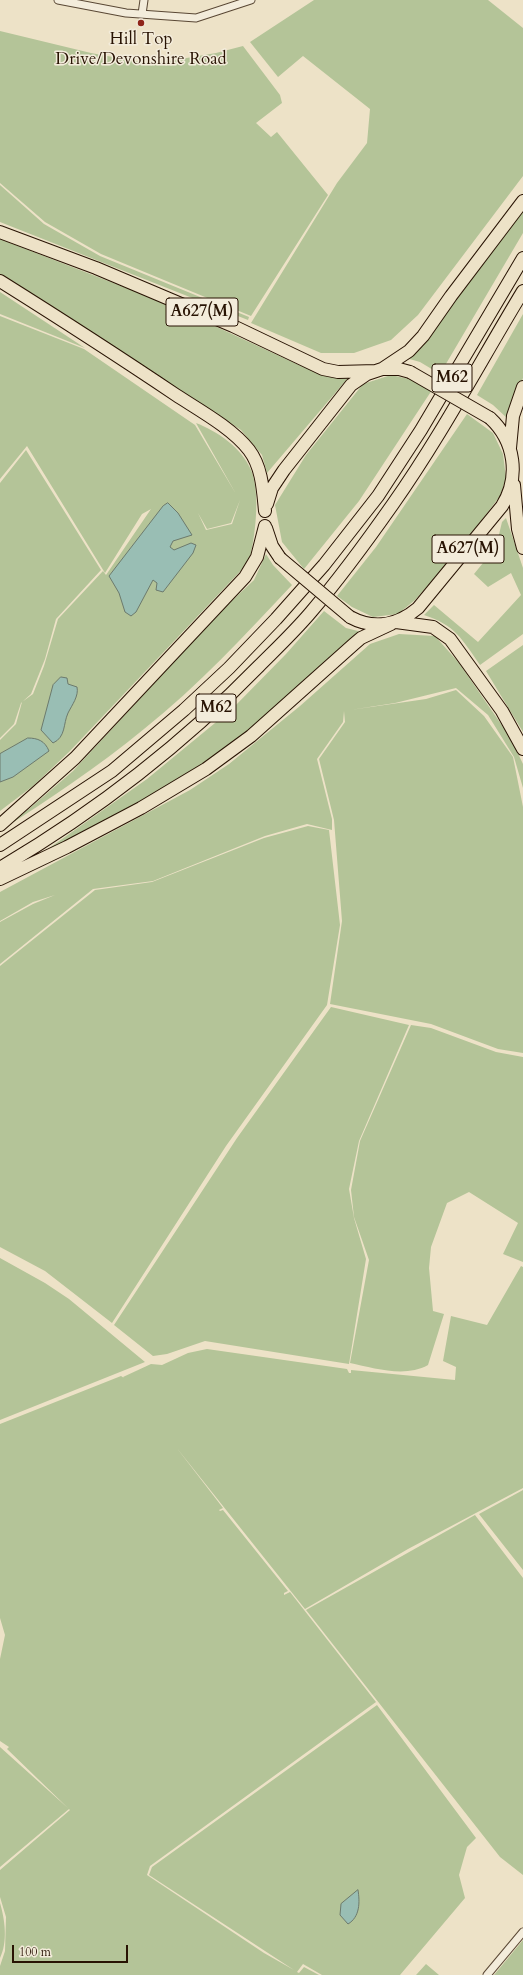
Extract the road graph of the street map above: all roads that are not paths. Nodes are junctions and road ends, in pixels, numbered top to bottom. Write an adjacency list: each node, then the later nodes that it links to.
1 (58, 0): 4 (street)
2 (144, 0): 4 (street)
3 (251, 0): 4 (street)
4 (142, 14)
5 (523, 201): 10 (highway, M62)
6 (0, 232): 10 (highway, A627(M))
7 (523, 258): 20 (highway, M62)
8 (0, 281): 14 (highway, A627(M))
9 (523, 291): 21 (highway, M62)
10 (379, 370): 12 (highway, A627(M), bridge); 14 (highway, A627(M))
11 (523, 387): 12 (highway)
12 (510, 450): 13 (highway, A627(M))
13 (513, 474): 16 (highway, A627(M)); 17 (highway, A627(M))
14 (265, 511): 15 (highway, A627(M))
15 (265, 526): 17 (highway, A627(M), bridge); 19 (highway)
16 (523, 548)
17 (393, 623): 18 (highway, A627(M)); 22 (highway, M62)
18 (523, 749)
19 (0, 825)
20 (0, 845)
21 (0, 868)
22 (0, 879)
23 (523, 1932): 24 (street)
24 (488, 1975)

